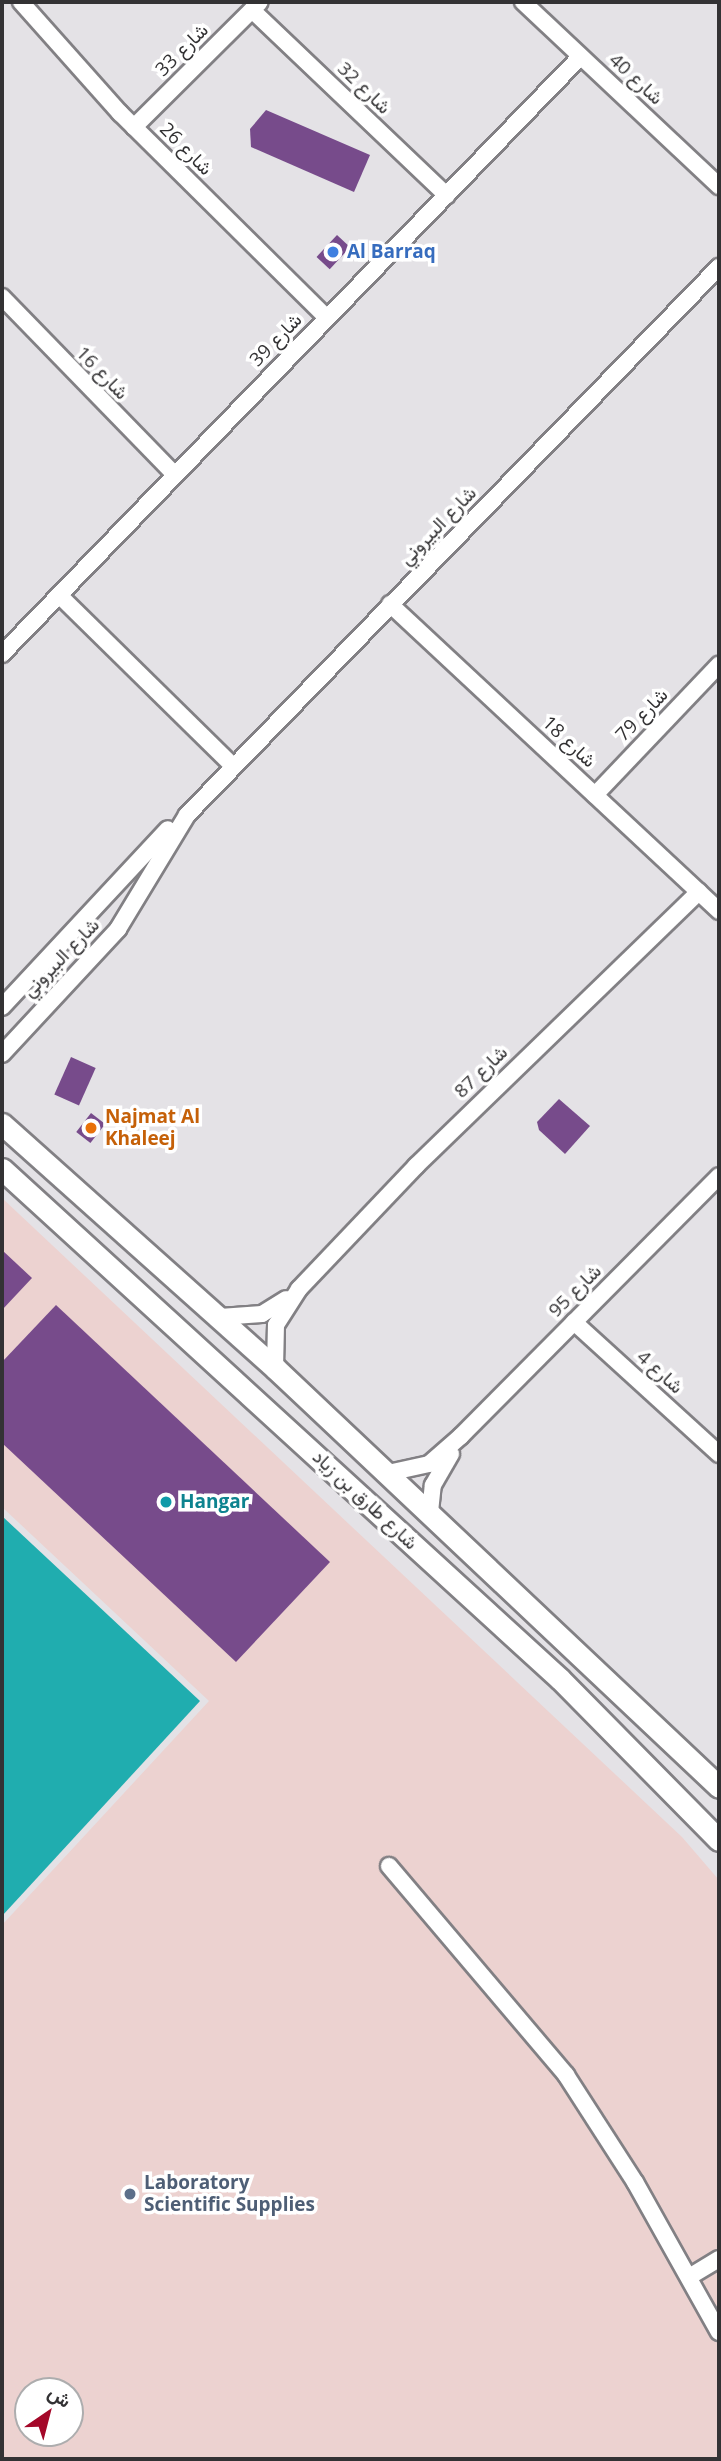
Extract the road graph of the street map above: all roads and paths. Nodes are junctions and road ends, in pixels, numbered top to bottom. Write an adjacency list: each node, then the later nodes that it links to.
1 (21, 2): 5 (street, شارع 26)
2 (523, 2): 4 (street, شارع 40)
3 (256, 6): 5 (street, شارع 33); 7 (street, شارع 32)
4 (581, 56): 6 (street, شارع 40); 7 (street, شارع 39)
5 (134, 127): 10 (street, شارع 26)
6 (719, 186)
7 (447, 196): 10 (street, شارع 39)
8 (719, 267): 13 (street, شارع البيروني)
9 (2, 297): 11 (street, شارع 16)
10 (327, 318): 11 (street, شارع 39)
11 (175, 475): 12 (street, شارع 39)
12 (59, 595): 14 (street, شارع 39); 16 (street)
13 (390, 604): 16 (street, شارع البيروني); 17 (street, شارع 18)
14 (2, 654)
15 (719, 665): 17 (street, شارع 79)
16 (233, 766): 18 (street, شارع البيروني)
17 (595, 795): 19 (street, شارع 18)
18 (187, 815): 21 (street, شارع البيروني); 22 (street, شارع البيروني)
19 (699, 892): 20 (street, شارع 18); 26 (street, شارع 87)
20 (719, 911)
21 (2, 1007)
22 (2, 1054)
23 (2, 1124): 27 (main road, شارع طارق بن زياد)
24 (2, 1169): 33 (main road, شارع طارق بن زياد)
25 (719, 1176): 28 (street, شارع 95)
26 (299, 1289): 27 (street, شارع 87); 29 (street, شارع 87)
27 (220, 1317): 29 (main road, شارع طارق بن زياد)
28 (573, 1322): 30 (street, شارع 95); 31 (street, شارع 4)
29 (275, 1368): 32 (main road, شارع طارق بن زياد)
30 (461, 1436): 32 (street, شارع 95); 34 (street, شارع 95)
31 (719, 1454)
32 (388, 1474): 33 (main road); 34 (main road, شارع طارق بن زياد)
33 (364, 1498): 36 (main road, شارع طارق بن زياد)
34 (430, 1512): 35 (main road, شارع طارق بن زياد)
35 (719, 1787)
36 (719, 1840)
37 (389, 1866): 39 (street)
38 (719, 2259): 39 (street)
39 (689, 2277): 40 (street)
40 (719, 2332)

